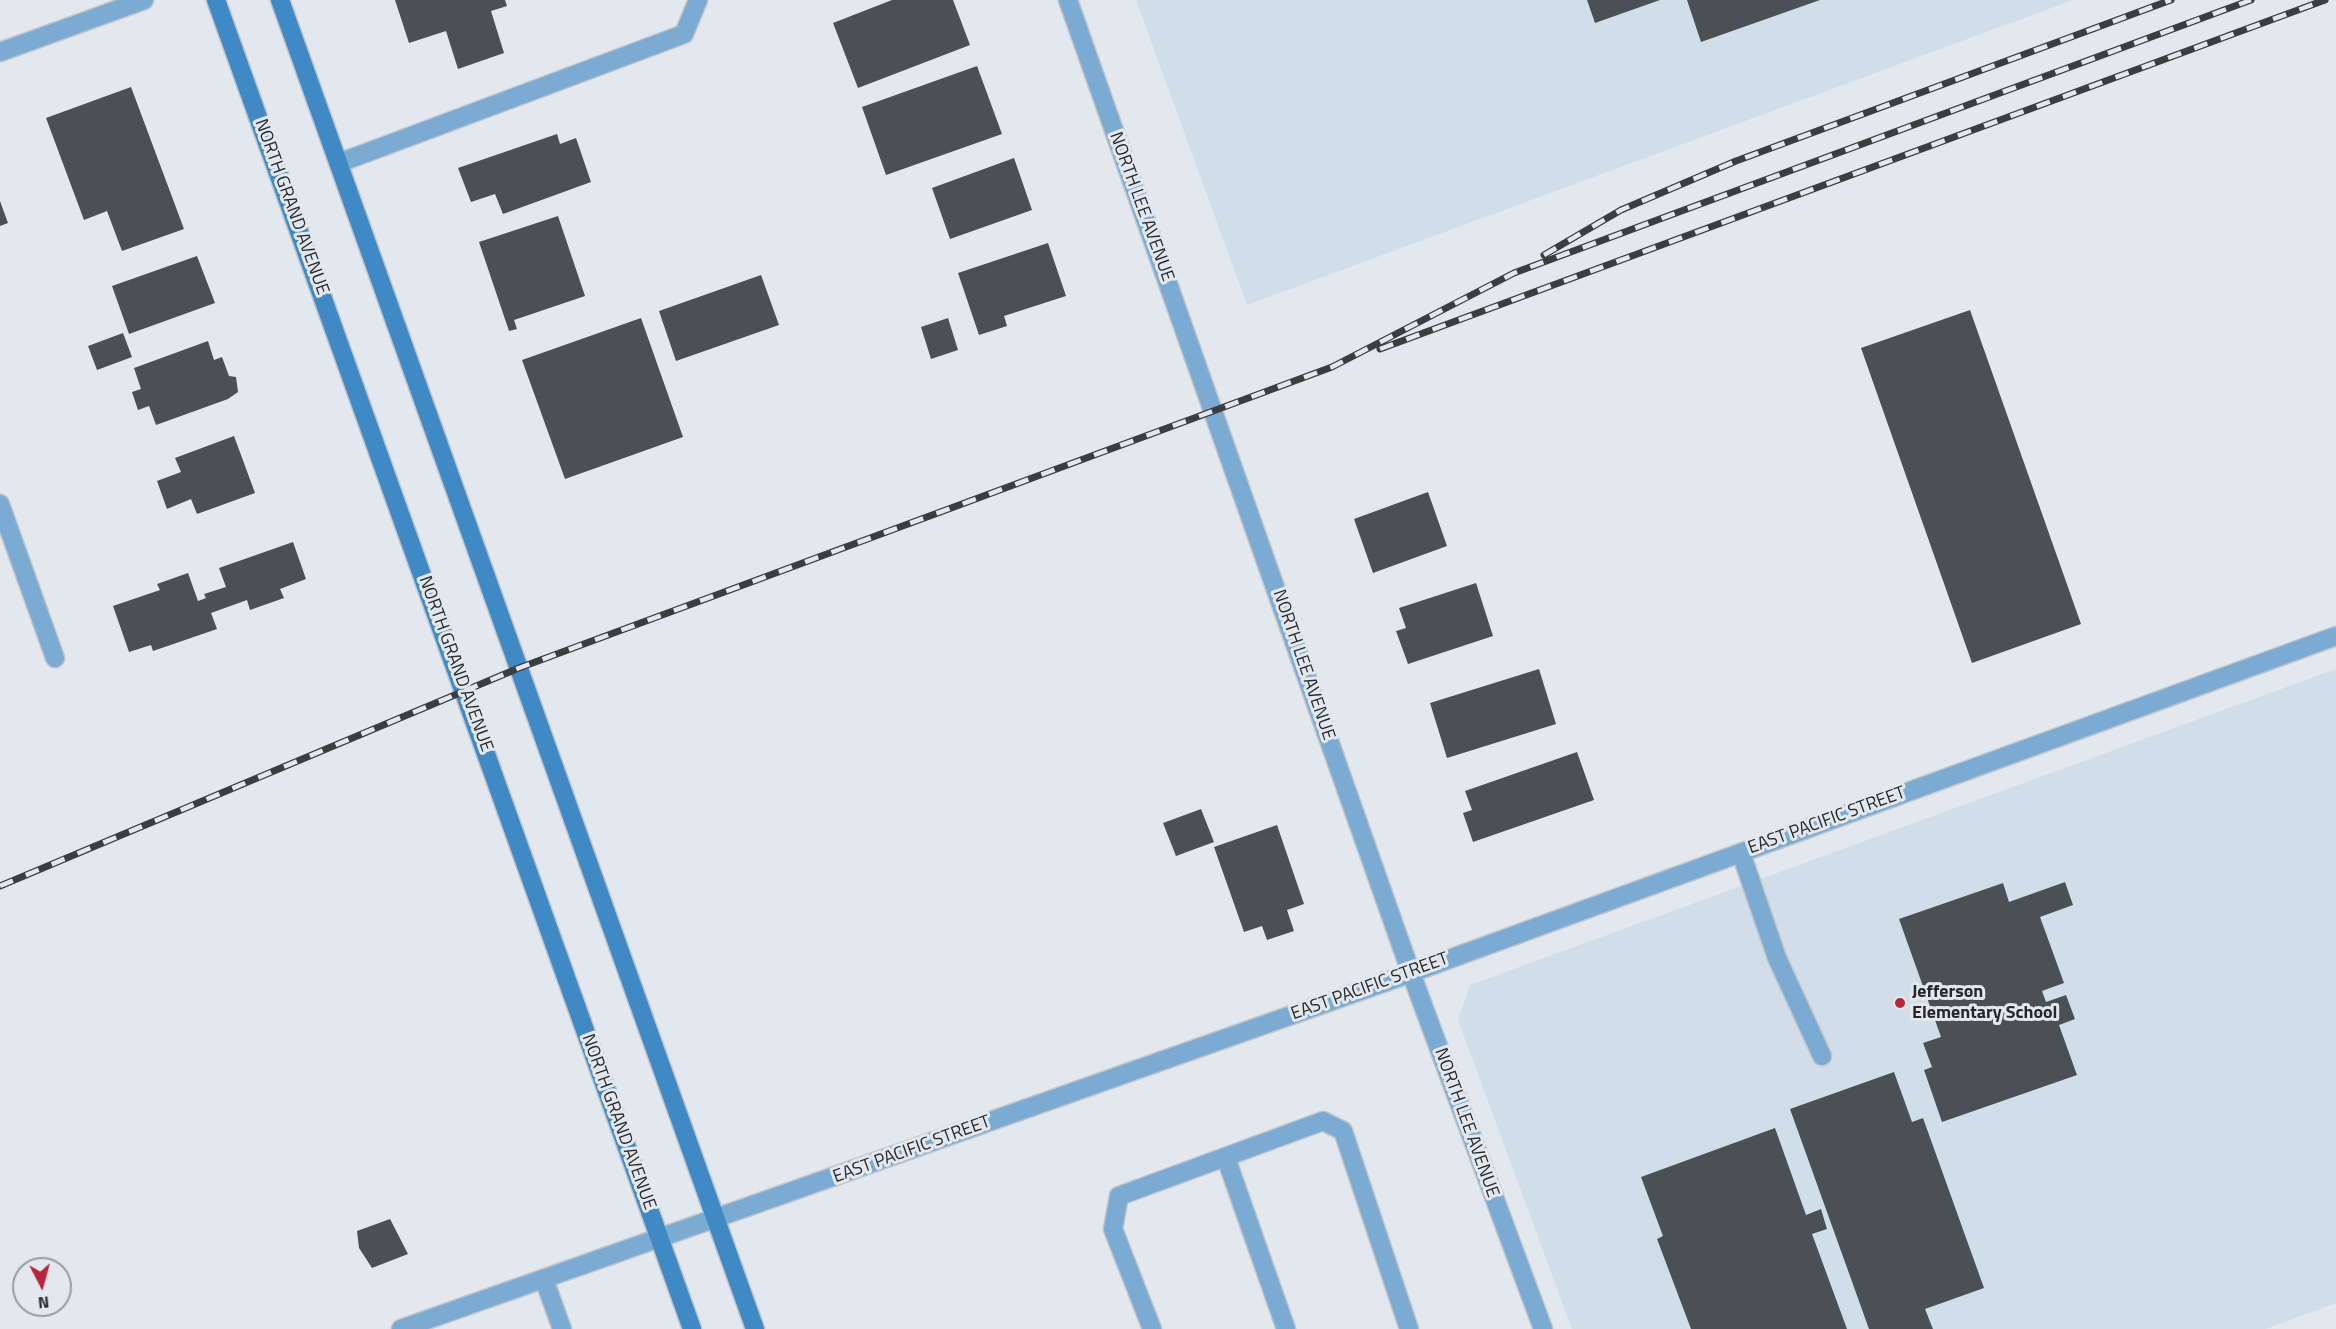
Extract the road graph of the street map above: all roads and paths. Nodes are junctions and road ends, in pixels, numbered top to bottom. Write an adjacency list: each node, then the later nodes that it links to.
1 (144, 0): 6 (street)
2 (216, 0): 16 (main road, NORTH GRAND AVENUE)
3 (280, 0): 7 (main road)
4 (698, 0): 7 (street)
5 (1068, 0): 12 (street, NORTH LEE AVENUE)
6 (0, 52)
7 (339, 163): 15 (main road)
8 (0, 504): 10 (street)
9 (2336, 636): 11 (street, EAST PACIFIC STREET)
10 (55, 658)
11 (1741, 853): 12 (street, EAST PACIFIC STREET); 13 (street)
12 (1411, 973): 15 (street, EAST PACIFIC STREET); 25 (street, NORTH LEE AVENUE)
13 (1822, 1056)
14 (1226, 1158): 22 (street); 23 (street); 24 (street)
15 (714, 1220): 16 (street, EAST PACIFIC STREET); 21 (main road)
16 (659, 1238): 17 (street, EAST PACIFIC STREET); 20 (main road, NORTH GRAND AVENUE)
17 (544, 1279): 18 (street, EAST PACIFIC STREET); 19 (street)
18 (401, 1329)
19 (562, 1329)
20 (692, 1329)
21 (755, 1329)
22 (1152, 1329)
23 (1286, 1329)
24 (1409, 1329)
25 (1543, 1329)

